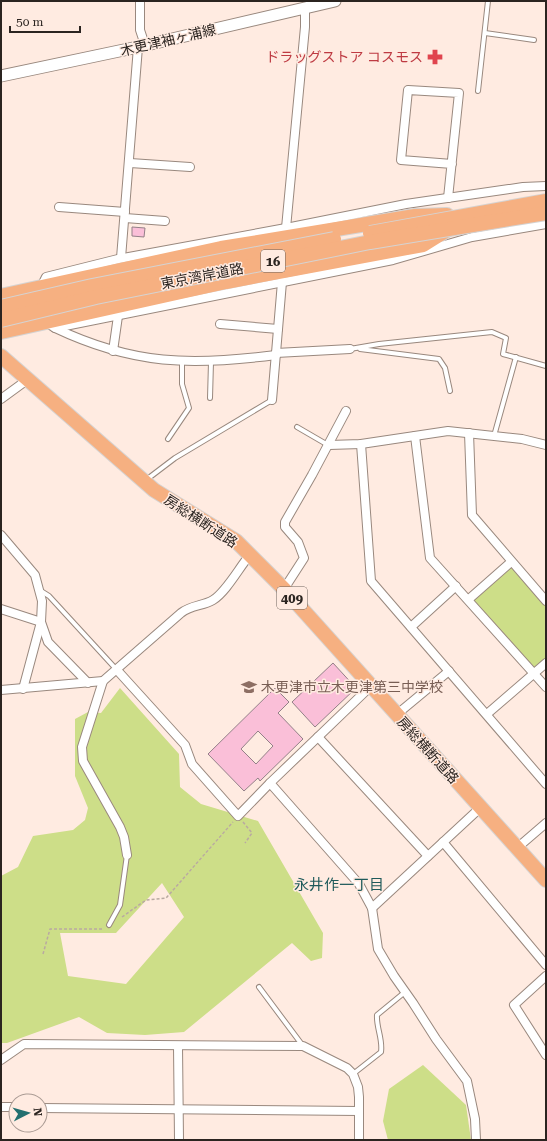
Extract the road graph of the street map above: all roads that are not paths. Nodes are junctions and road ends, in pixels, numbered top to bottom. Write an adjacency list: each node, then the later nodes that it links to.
1 (140, 1): 7 (street)
2 (335, 1): 4 (main road, 木更津袖ヶ浦線)
3 (488, 1): 5 (lane)
4 (305, 8): 7 (main road, 木更津袖ヶ浦線); 22 (street)
5 (485, 33): 6 (lane); 9 (lane)
6 (534, 40)
7 (141, 46): 8 (main road, 木更津袖ヶ浦線); 10 (street)
8 (1, 76)
9 (478, 91)
10 (130, 163): 12 (street); 18 (street)
11 (452, 164): 11 (street); 14 (street)
12 (190, 167)
13 (546, 186): 14 (street)
14 (448, 198): 22 (street)
15 (546, 201): 19 (highway, 東京湾岸道路 / 16, bridge)
16 (59, 207): 18 (street)
17 (546, 213): 23 (highway, 東京湾岸道路 / 16, bridge)
18 (125, 215): 20 (street); 24 (street)
19 (466, 215): 26 (highway, 16); 28 (highway, 東京湾岸道路 / 16, bridge)
20 (165, 221)
21 (546, 224): 25 (street)
22 (286, 228): 24 (street)
23 (447, 230): 30 (highway, 東京湾岸道路 / 16, bridge); 32 (highway, 16)
24 (121, 258): 26 (street)
25 (282, 282): 29 (street); 33 (street)
26 (40, 287): 27 (highway, 16)
27 (1, 296)
28 (1, 307)
29 (118, 316): 32 (street); 36 (street)
30 (1, 320)
31 (220, 324): 33 (street)
32 (50, 325): 34 (highway, 16); 36 (street)
33 (278, 329): 37 (street)
34 (1, 332)
35 (350, 349): 37 (street); 39 (lane); 44 (lane)
36 (113, 351): 40 (street)
37 (276, 354): 41 (street); 47 (street)
38 (1, 356): 43 (highway, 房総横断道路 / 409)
39 (516, 357): 42 (lane); 52 (lane)
40 (182, 361): 41 (street); 53 (lane)
41 (211, 362): 45 (lane)
42 (546, 366)
43 (27, 380): 46 (street); 57 (highway, 房総横断道路 / 409)
44 (450, 391)
45 (210, 398)
46 (1, 399)
47 (272, 400): 57 (lane)
48 (346, 411): 55 (street)
49 (297, 427): 55 (lane)
50 (469, 434): 51 (street); 52 (street); 60 (street)
51 (415, 436): 54 (street); 61 (street)
52 (494, 436): 56 (street)
53 (168, 439)
54 (361, 444): 55 (street); 68 (street)
55 (329, 445): 62 (street)
56 (546, 445)
57 (144, 482): 59 (highway, 房総横断道路 / 409)
58 (1, 535): 63 (street)
59 (249, 556): 62 (highway, 房総横断道路 / 409); 70 (street)
60 (511, 562): 64 (street); 65 (street)
61 (456, 586): 65 (street); 68 (street)
62 (284, 589): 75 (highway, 房総横断道路 / 409)
63 (39, 590): 67 (street); 70 (lane)
64 (545, 598)
65 (469, 599): 72 (street)
66 (1, 609): 67 (street)
67 (41, 622): 74 (street); 77 (street)
68 (411, 627): 71 (street)
69 (546, 663): 72 (street)
70 (117, 670): 73 (street); 82 (street)
71 (449, 671): 79 (street); 80 (street)
72 (534, 674): 76 (street); 79 (street)
73 (103, 681): 74 (street); 88 (street)
74 (88, 683): 77 (street)
75 (370, 687): 80 (highway, 房総横断道路 / 409); 81 (street)
76 (546, 687)
77 (23, 689): 78 (street)
78 (1, 690)
79 (487, 714): 83 (street)
80 (396, 715): 84 (highway, 房総横断道路 / 409)
81 (318, 737): 82 (street); 89 (street)
82 (270, 783): 91 (street)
83 (546, 784)
84 (480, 808): 86 (street); 87 (highway, 房総横断道路 / 409)
85 (546, 823): 87 (street)
86 (443, 842): 89 (street); 93 (street)
87 (517, 848): 90 (highway, 房総横断道路 / 409)
88 (127, 855): 92 (lane)
89 (428, 856): 91 (street)
90 (546, 880)
91 (372, 908): 96 (street)
92 (109, 926)
93 (546, 965)
94 (546, 976): 99 (street)
95 (259, 987): 98 (lane)
96 (405, 992): 101 (lane); 107 (street)
97 (178, 1046): 98 (street); 100 (street); 103 (street)
98 (303, 1046): 101 (street)
99 (546, 1055)
100 (1, 1060)
101 (353, 1074): 104 (street)
102 (48, 1108): 103 (street)
103 (178, 1109): 104 (street); 105 (street)
104 (359, 1112): 106 (street)
105 (179, 1140)
106 (360, 1140)
107 (476, 1140)

